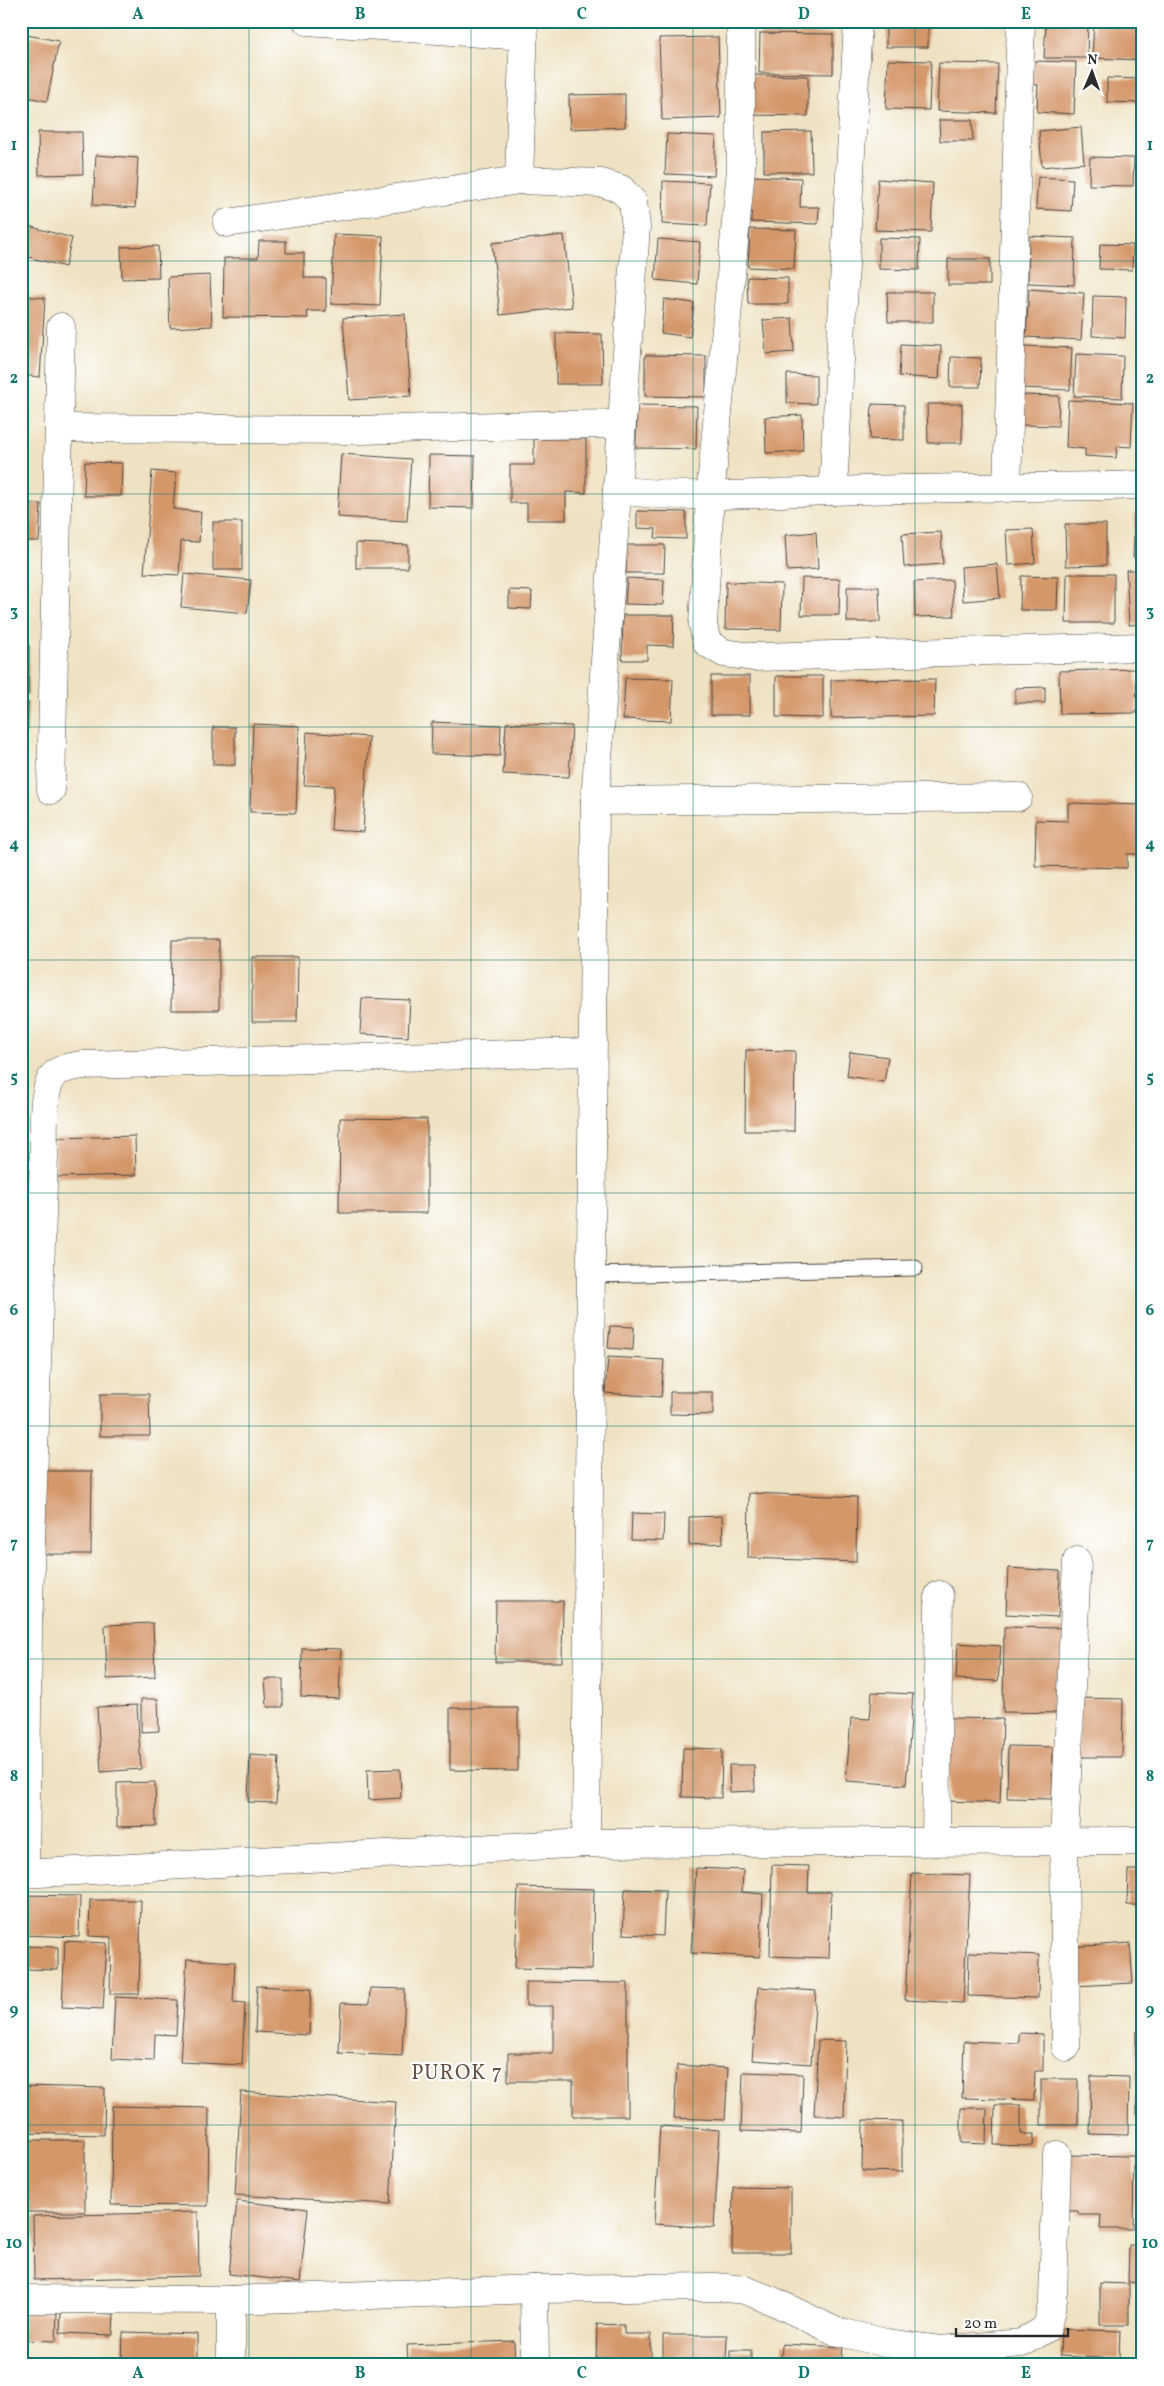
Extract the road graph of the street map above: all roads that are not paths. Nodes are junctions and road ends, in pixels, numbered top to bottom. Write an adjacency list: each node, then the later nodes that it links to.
1 (307, 21): 5 (street)
2 (741, 21): 15 (street)
3 (858, 21): 14 (street)
4 (1021, 21): 12 (street)
5 (524, 29): 6 (street)
6 (518, 180): 7 (street); 9 (street)
7 (227, 223)
8 (61, 327): 10 (street)
9 (622, 424): 10 (street); 13 (street)
10 (60, 428): 17 (street)
11 (1143, 485): 12 (street)
12 (1007, 488): 14 (street)
13 (617, 490): 15 (street); 19 (street)
14 (833, 490): 15 (street)
15 (710, 497): 16 (street)
16 (1143, 647)
17 (51, 790)
18 (1018, 797): 19 (street)
19 (595, 801): 20 (street)
20 (591, 1052): 22 (street); 29 (street)
21 (915, 1268): 22 (lane)
22 (591, 1275): 28 (street)
23 (1077, 1561): 25 (street)
24 (939, 1595): 27 (street)
25 (1064, 1841): 26 (street); 27 (street); 30 (street)
26 (1143, 1841)
27 (936, 1842): 28 (street)
28 (586, 1843): 29 (street)
29 (23, 1874)
30 (1066, 2048)
31 (1057, 2155): 32 (street)
32 (534, 2289): 34 (street); 36 (street)
33 (21, 2299): 34 (street)
34 (231, 2300): 35 (street)
35 (231, 2365)
36 (536, 2365)

